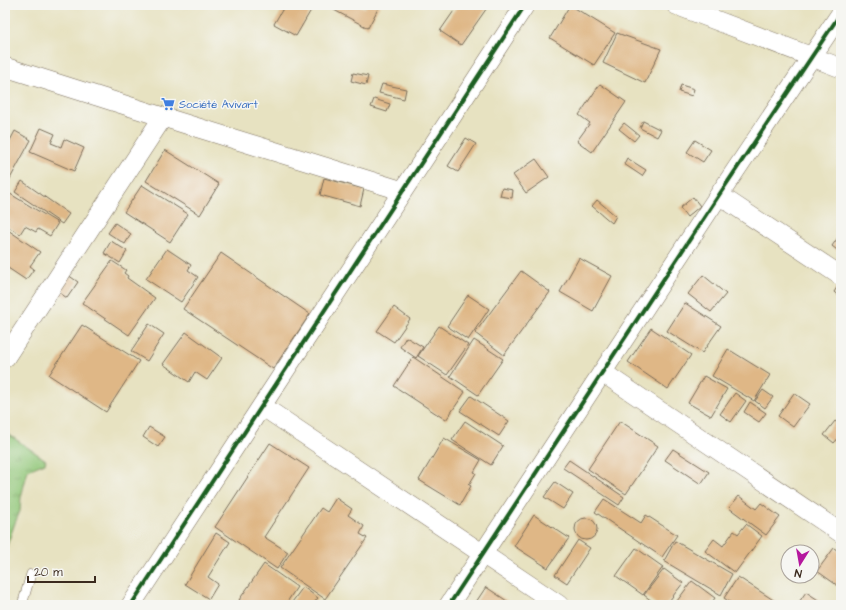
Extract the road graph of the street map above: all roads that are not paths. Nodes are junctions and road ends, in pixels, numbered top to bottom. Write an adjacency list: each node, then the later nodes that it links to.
1 (525, 5): 8 (street)
2 (676, 5): 4 (street)
3 (841, 13): 4 (street)
4 (810, 57): 6 (street); 9 (street)
5 (5, 67): 7 (street)
6 (841, 68)
7 (163, 117): 8 (street); 11 (street)
8 (403, 191): 13 (street)
9 (719, 195): 10 (street); 12 (street)
10 (841, 276)
11 (5, 358)
12 (602, 372): 14 (street); 15 (street)
13 (262, 406): 15 (street); 18 (street)
14 (841, 533)
15 (483, 554): 19 (street); 20 (street)
16 (31, 574): 17 (lane)
17 (22, 605)
18 (131, 605)
19 (449, 605)
20 (558, 605)

